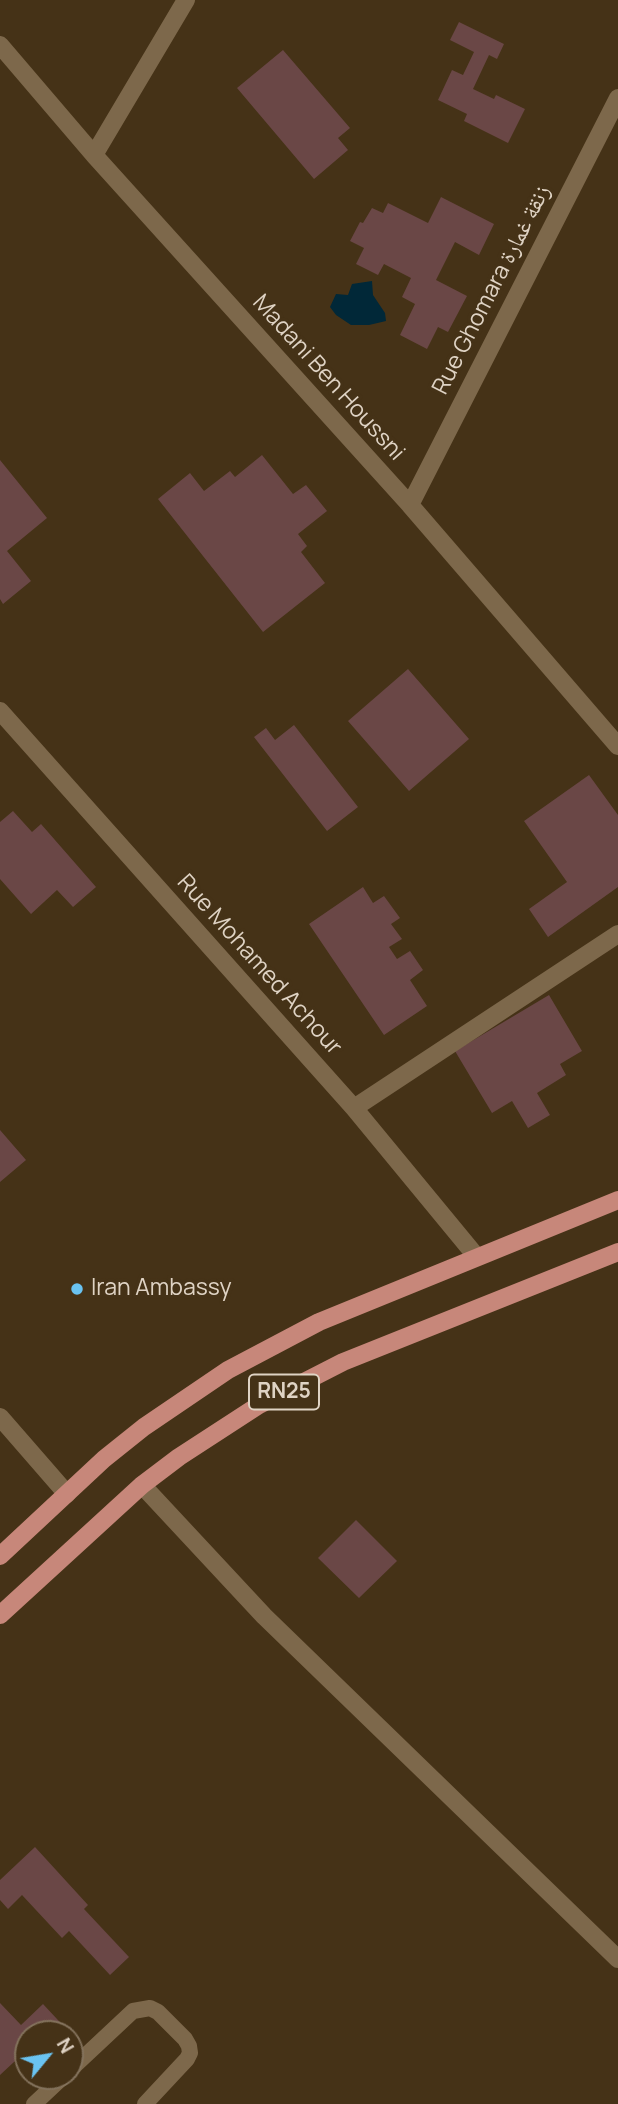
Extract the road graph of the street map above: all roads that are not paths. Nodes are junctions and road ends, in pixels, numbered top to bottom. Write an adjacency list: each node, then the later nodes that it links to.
1 (186, 0): 4 (street)
2 (0, 45): 4 (street, Madani Ben Houssni)
3 (618, 98): 5 (street, Rue Ghomara زنقة غمارة)
4 (94, 155): 5 (street, Madani Ben Houssni)
5 (410, 505): 7 (street, Madani Ben Houssni)
6 (0, 710): 9 (street, Rue Mohamed Achour)
7 (618, 746)
8 (618, 934): 9 (street)
9 (354, 1108): 12 (street, Rue Mohamed Achour)
10 (618, 1200): 12 (main road, RN25)
11 (618, 1252): 14 (main road, RN25)
12 (476, 1256): 15 (main road, RN25)
13 (0, 1417): 15 (street)
14 (142, 1485): 17 (main road, RN25); 18 (street)
15 (67, 1494): 16 (main road, RN25)
16 (0, 1556)
17 (0, 1615)
18 (618, 1959)
19 (84, 2057): 22 (lane)
20 (49, 2090): 21 (lane)
21 (34, 2104)
22 (145, 2104)

